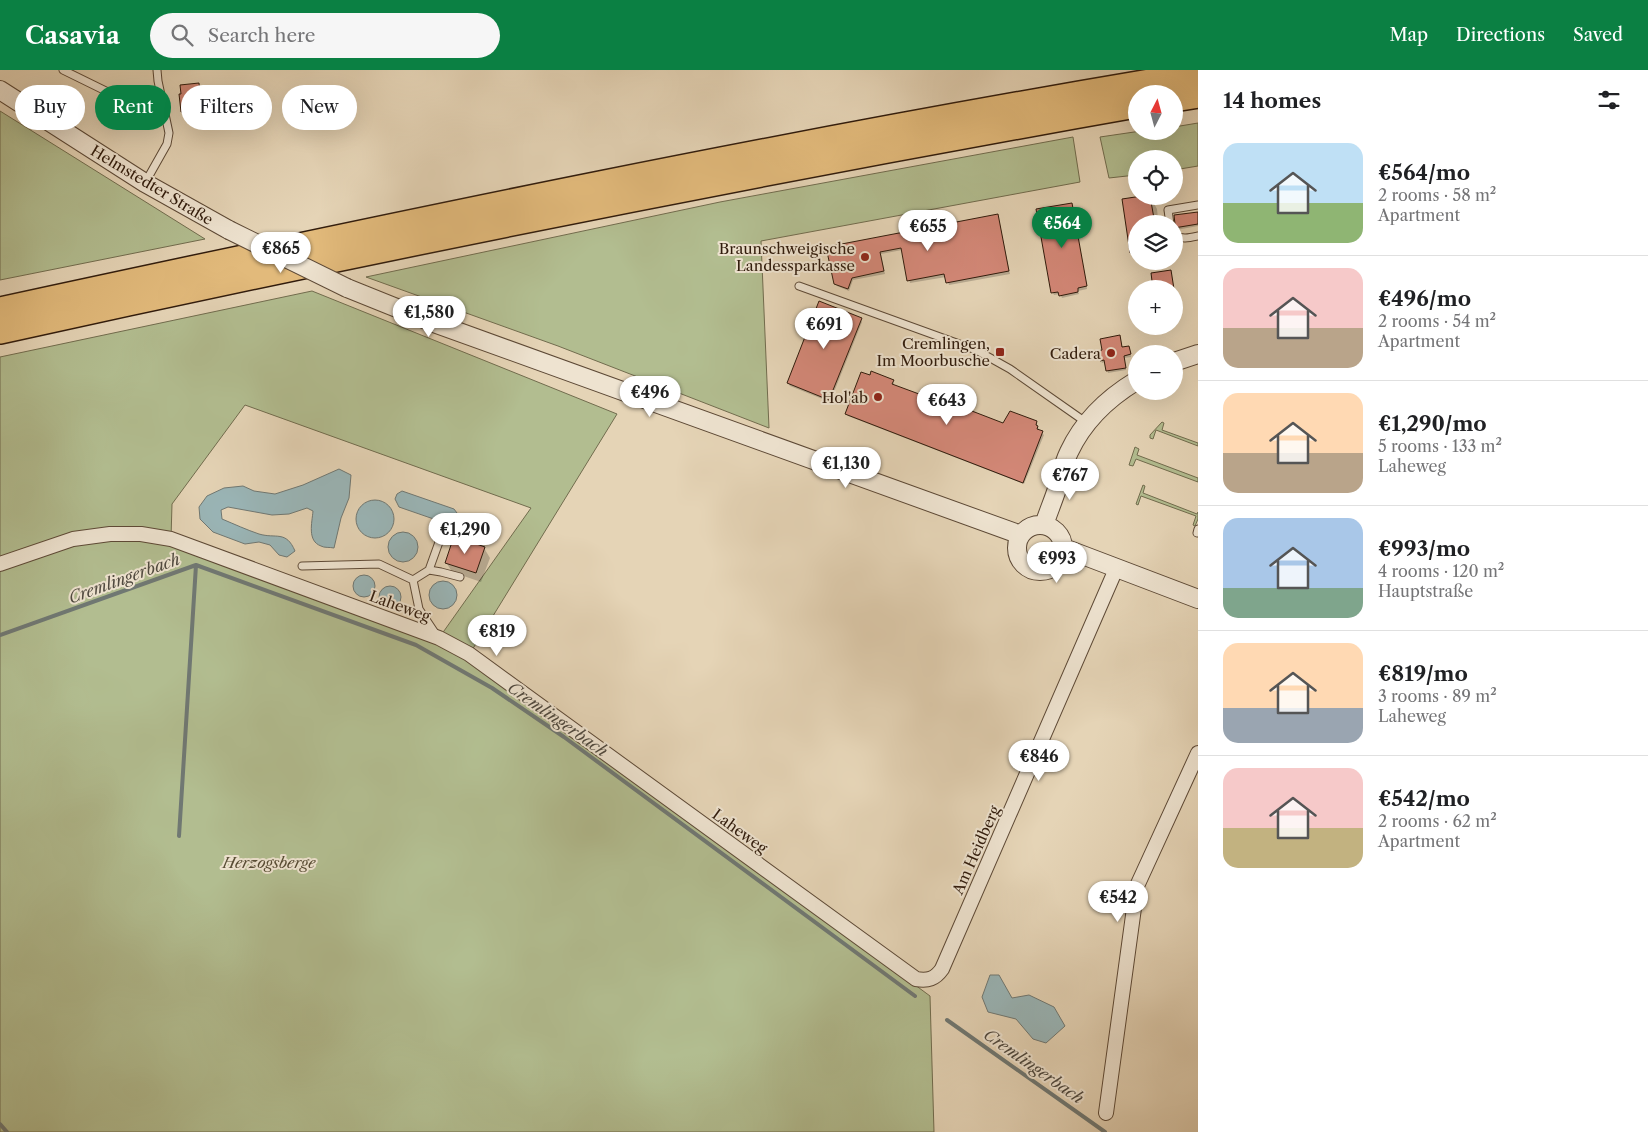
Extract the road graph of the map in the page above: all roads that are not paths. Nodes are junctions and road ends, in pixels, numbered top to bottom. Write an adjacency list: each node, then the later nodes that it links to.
1 (63, 70): 5 (lane)
2 (157, 70): 4 (lane)
3 (1198, 74): 17 (highway)
4 (160, 85)
5 (95, 86)
6 (0, 90): 11 (street, Helmstedter Straße)
7 (1198, 95): 8 (highway)
8 (1183, 98)
9 (1128, 106): 18 (highway)
10 (168, 130): 11 (lane)
11 (145, 184): 27 (street, Helmstedter Straße, bridge)
12 (1198, 205): 13 (lane)
13 (1169, 215)
14 (1198, 236): 15 (lane)
15 (1183, 239)
16 (799, 286): 24 (lane)
17 (0, 310)
18 (36, 323): 19 (highway); 20 (highway)
19 (0, 331)
20 (0, 338)
21 (1198, 354): 22 (street)
22 (1183, 359)
23 (1128, 386): 24 (street)
24 (1088, 423): 25 (street)
25 (1044, 525): 27 (street); 28 (street)
26 (443, 531): 32 (lane)
27 (1021, 535): 28 (street)
28 (1064, 548): 31 (street)
29 (0, 564): 36 (street, Laheweg)
30 (302, 566): 34 (lane)
31 (1116, 569): 35 (street); 38 (street, Am Heidberg)
32 (429, 570): 33 (lane); 34 (lane)
33 (460, 577)
34 (412, 580): 36 (lane)
35 (1198, 600)
36 (439, 638): 38 (street, Laheweg)
37 (1198, 753): 39 (street)
38 (935, 977)
39 (1106, 1112)

